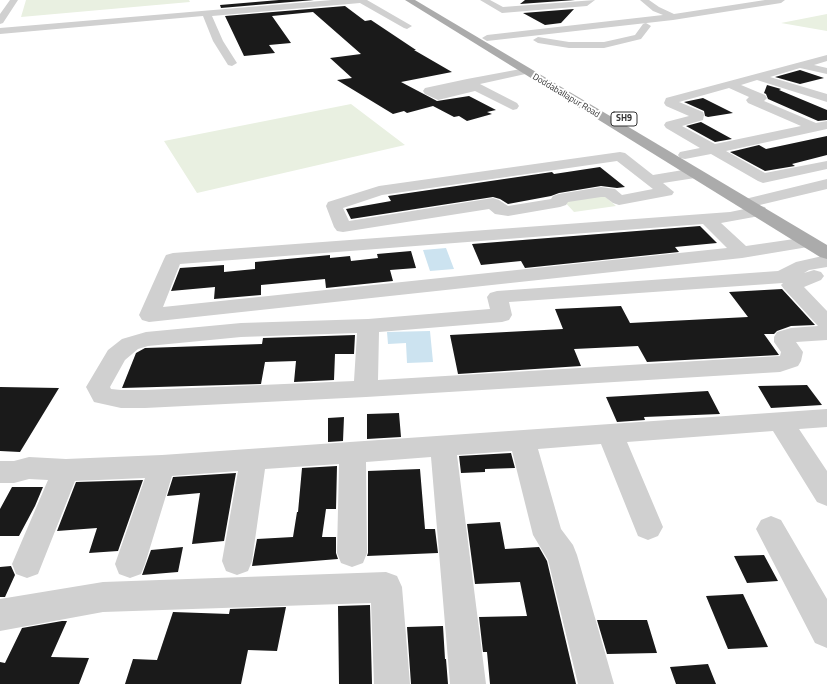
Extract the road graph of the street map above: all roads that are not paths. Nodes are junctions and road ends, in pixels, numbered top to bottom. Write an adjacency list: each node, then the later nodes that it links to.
1 (14, 0): 15 (street)
2 (361, 0): 11 (street); 17 (street)
3 (409, 0): 26 (main road, Doddaballapur Road / SH9)
4 (422, 0): 22 (main road, Doddaballapur Road / SH9)
5 (484, 0): 6 (street)
6 (591, 0)
7 (644, 0): 13 (street)
8 (778, 0): 10 (street)
9 (706, 2): 10 (street)
10 (728, 9): 12 (street)
11 (206, 13): 20 (street); 24 (street)
12 (694, 14): 13 (street); 14 (street)
13 (673, 16): 16 (street)
14 (706, 20)
15 (0, 21)
16 (631, 22): 18 (street); 21 (street)
17 (406, 26)
18 (646, 26): 19 (street); 21 (street)
19 (664, 28)
20 (0, 31)
21 (521, 34): 22 (street)
22 (487, 38): 34 (main road, Doddaballapur Road / SH9)
23 (827, 58): 25 (street)
24 (232, 63)
25 (800, 65): 27 (street); 28 (street)
26 (526, 71): 31 (street); 36 (main road, Doddaballapur Road / SH9)
27 (827, 71)
28 (758, 77): 29 (street); 30 (street)
29 (729, 84): 32 (street); 33 (street)
30 (827, 98)
31 (513, 106)
32 (822, 127): 33 (street)
33 (713, 149): 34 (street); 35 (street)
34 (685, 155): 39 (main road, Doddaballapur Road / SH9)
35 (827, 165)
36 (695, 173): 37 (street); 39 (main road, Doddaballapur Road / SH9)
37 (650, 180): 37 (street)
38 (827, 184): 39 (street)
39 (756, 205): 40 (street); 41 (main road, Doddaballapur Road / SH9); 42 (main road, Doddaballapur Road / SH9)
40 (707, 219): 43 (street); 43 (street)
41 (827, 238)
42 (808, 242): 43 (street); 44 (main road, Doddaballapur Road / SH9)
43 (742, 252)
44 (827, 253)
45 (827, 261): 47 (street)
46 (827, 272): 47 (street)
47 (787, 281): 48 (street); 49 (street)
48 (827, 322)
49 (368, 326): 54 (street); 54 (street)
50 (827, 333): 51 (street)
51 (775, 364): 52 (street); 53 (street)
52 (483, 382): 54 (street); 55 (street)
53 (672, 382)
54 (366, 389)
55 (396, 402)
56 (827, 418): 57 (street)
57 (780, 422): 58 (street); 68 (street)
58 (610, 433): 59 (street); 69 (street)
59 (522, 439): 60 (street); 79 (street)
60 (443, 445): 61 (street); 78 (street)
61 (353, 452): 62 (street); 71 (street)
62 (253, 460): 64 (street); 72 (street)
63 (0, 463): 65 (street)
64 (162, 466): 66 (street); 74 (street)
65 (29, 468): 66 (street); 67 (street)
66 (66, 470): 73 (street)
67 (0, 472)
68 (827, 494)
69 (648, 527)
70 (771, 529): 76 (street)
71 (352, 553)
72 (237, 561)
73 (27, 564)
74 (130, 564)
75 (0, 615): 77 (street)
76 (827, 631)
77 (392, 684)
78 (468, 684)
79 (596, 684)

